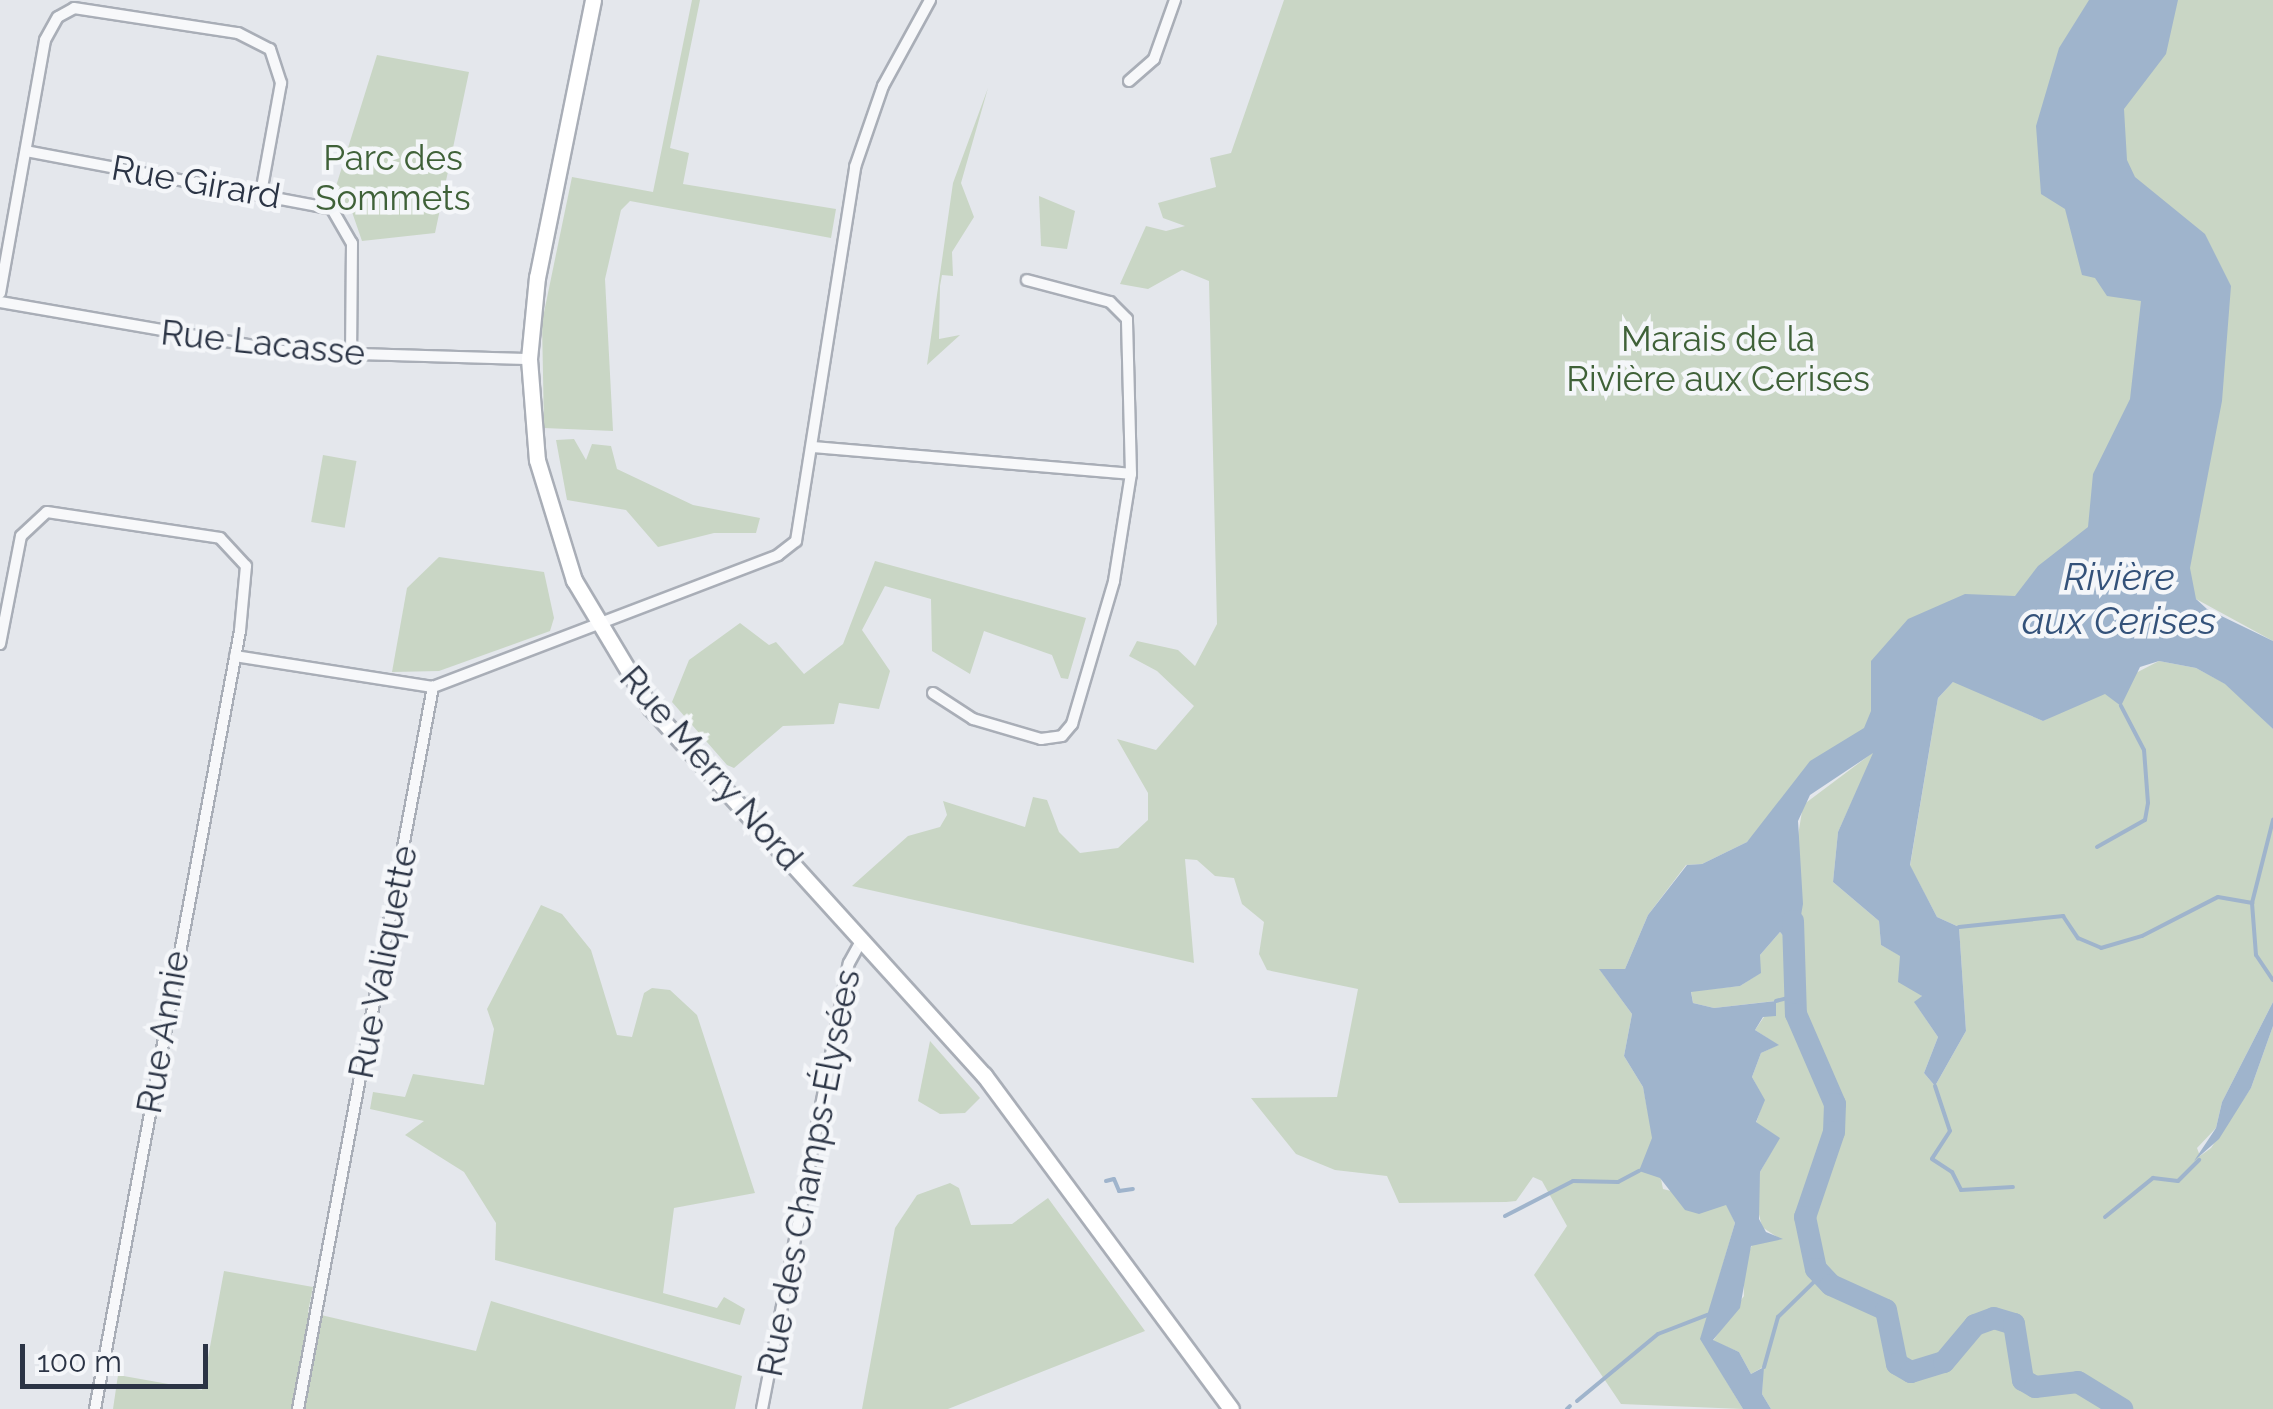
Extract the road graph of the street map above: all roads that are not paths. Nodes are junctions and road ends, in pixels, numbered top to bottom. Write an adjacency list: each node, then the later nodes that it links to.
1 (594, 0): 11 (main road, Rue Merry Nord)
2 (930, 0): 12 (street)
3 (1175, 0): 4 (street)
4 (1129, 81)
5 (26, 151): 6 (street, Rue Girard); 6 (street); 8 (street)
6 (261, 193): 10 (street, Rue Girard)
7 (1026, 280): 13 (street)
8 (0, 293)
9 (0, 302): 10 (street, Rue Lacasse)
10 (352, 356): 11 (street, Rue Lacasse)
11 (530, 359): 14 (main road, Rue Merry Nord)
12 (812, 447): 13 (street); 14 (street)
13 (1132, 474): 18 (street)
14 (596, 626): 17 (street); 19 (main road, Rue Merry Nord)
15 (0, 644): 16 (street, Rue Annie)
16 (235, 656): 17 (street); 20 (street, Rue Annie)
17 (433, 687): 21 (street, Rue Valiquette)
18 (933, 692)
19 (862, 940): 22 (street, Rue des Champs-Élysées); 23 (main road, Rue Merry Nord)
20 (95, 1409)
21 (298, 1409)
22 (762, 1409)
23 (1231, 1409)

